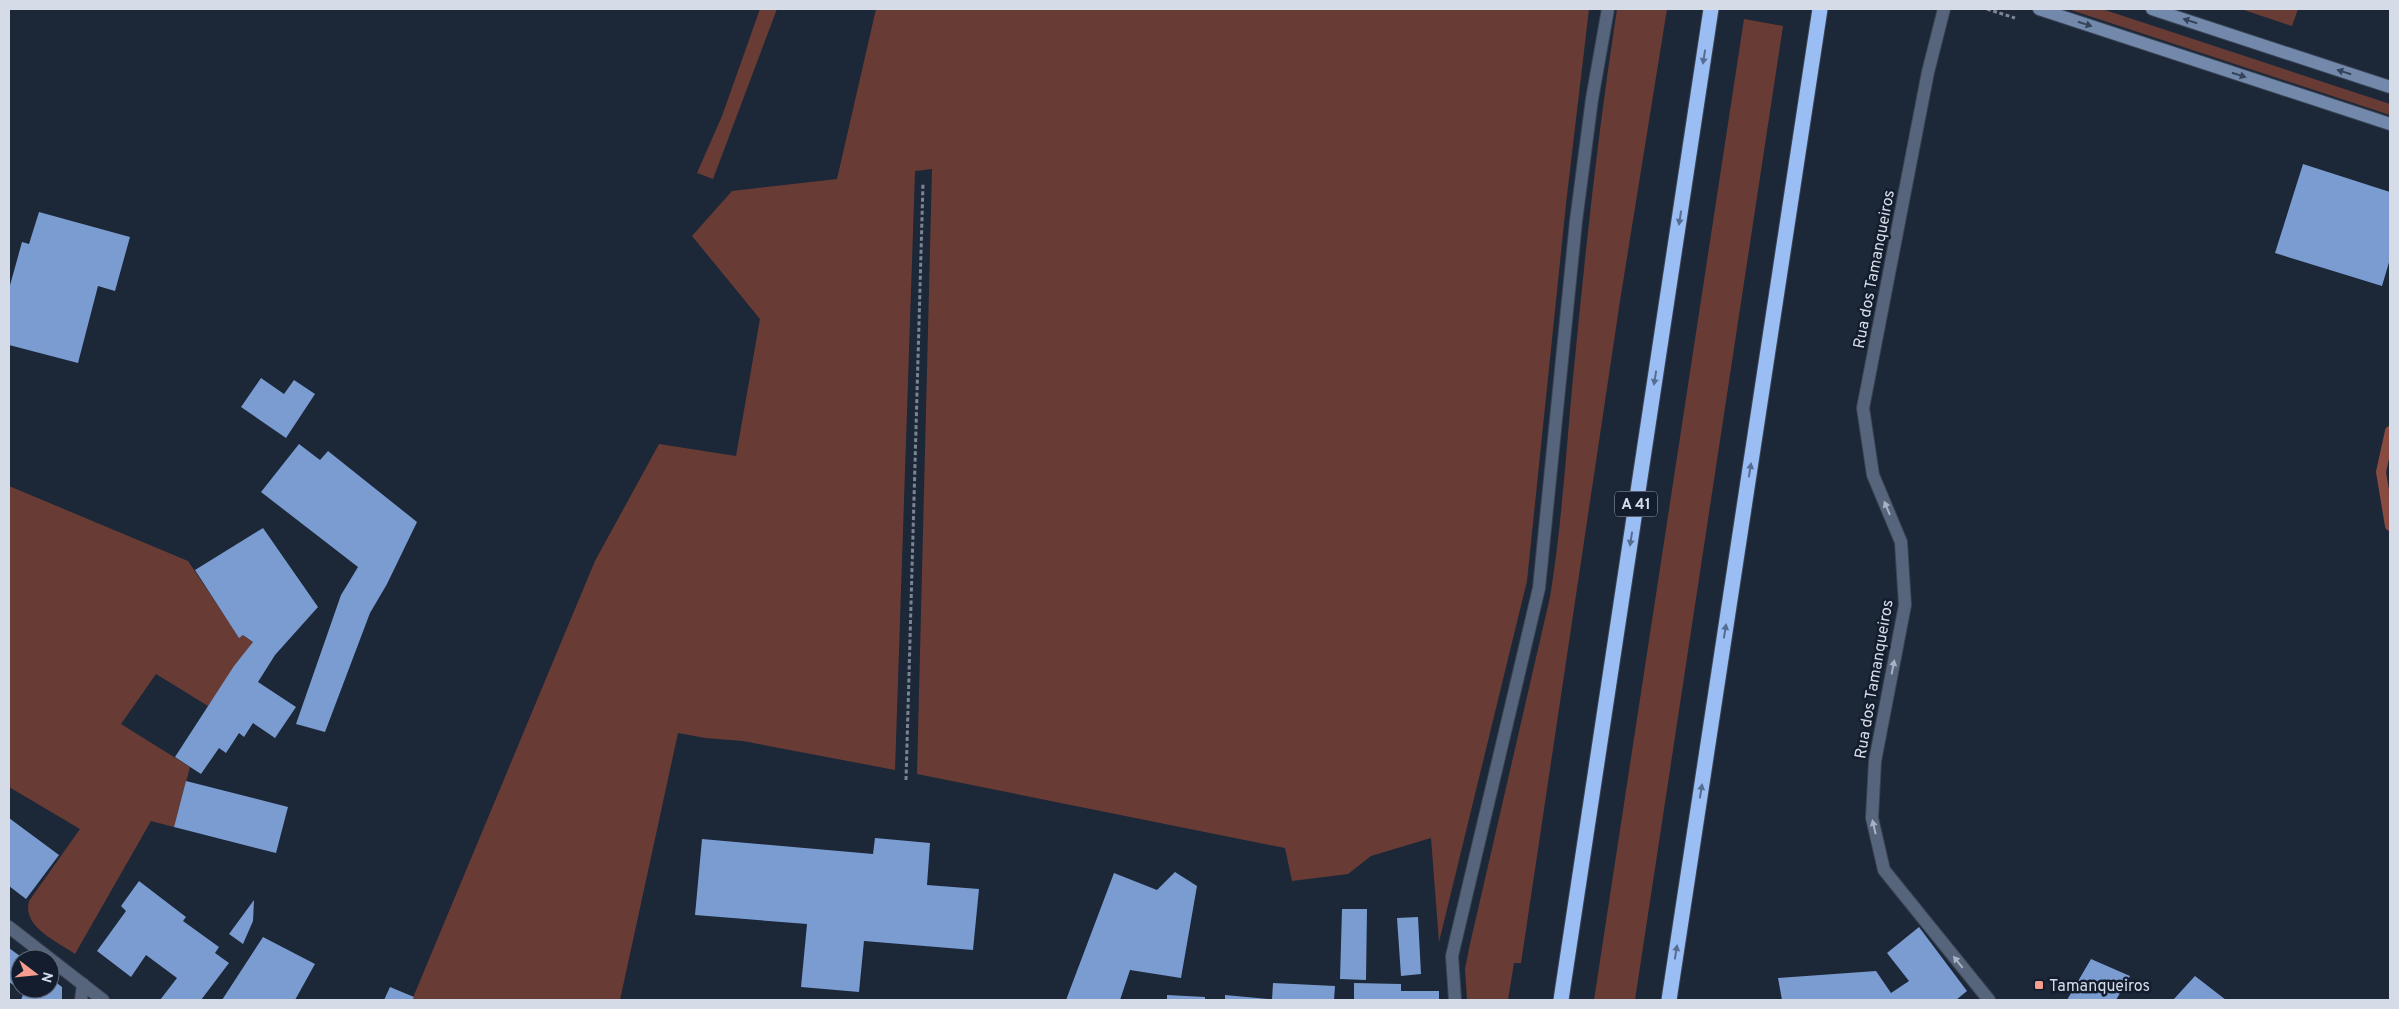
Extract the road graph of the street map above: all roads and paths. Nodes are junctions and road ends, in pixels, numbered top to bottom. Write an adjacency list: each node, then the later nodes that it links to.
1 (1608, 9): 15 (street)
2 (1711, 9): 16 (highway, A 41, one-way to 16)
3 (1944, 9): 18 (street, Rua dos Tamanqueiros, one-way to 3)
4 (2039, 9): 8 (main road, one-way to 8)
5 (2152, 9): 7 (main road, one-way to 5)
6 (1819, 15): 17 (highway, one-way to 6)
7 (2390, 87)
8 (2390, 124)
9 (923, 183): 10 (path)
10 (906, 780)
11 (9, 927): 12 (street)
12 (83, 984): 13 (street); 14 (street)
13 (81, 1000)
14 (103, 1000)
15 (1455, 1000)
16 (1561, 1000)
17 (1669, 1000)
18 (1989, 1000)

